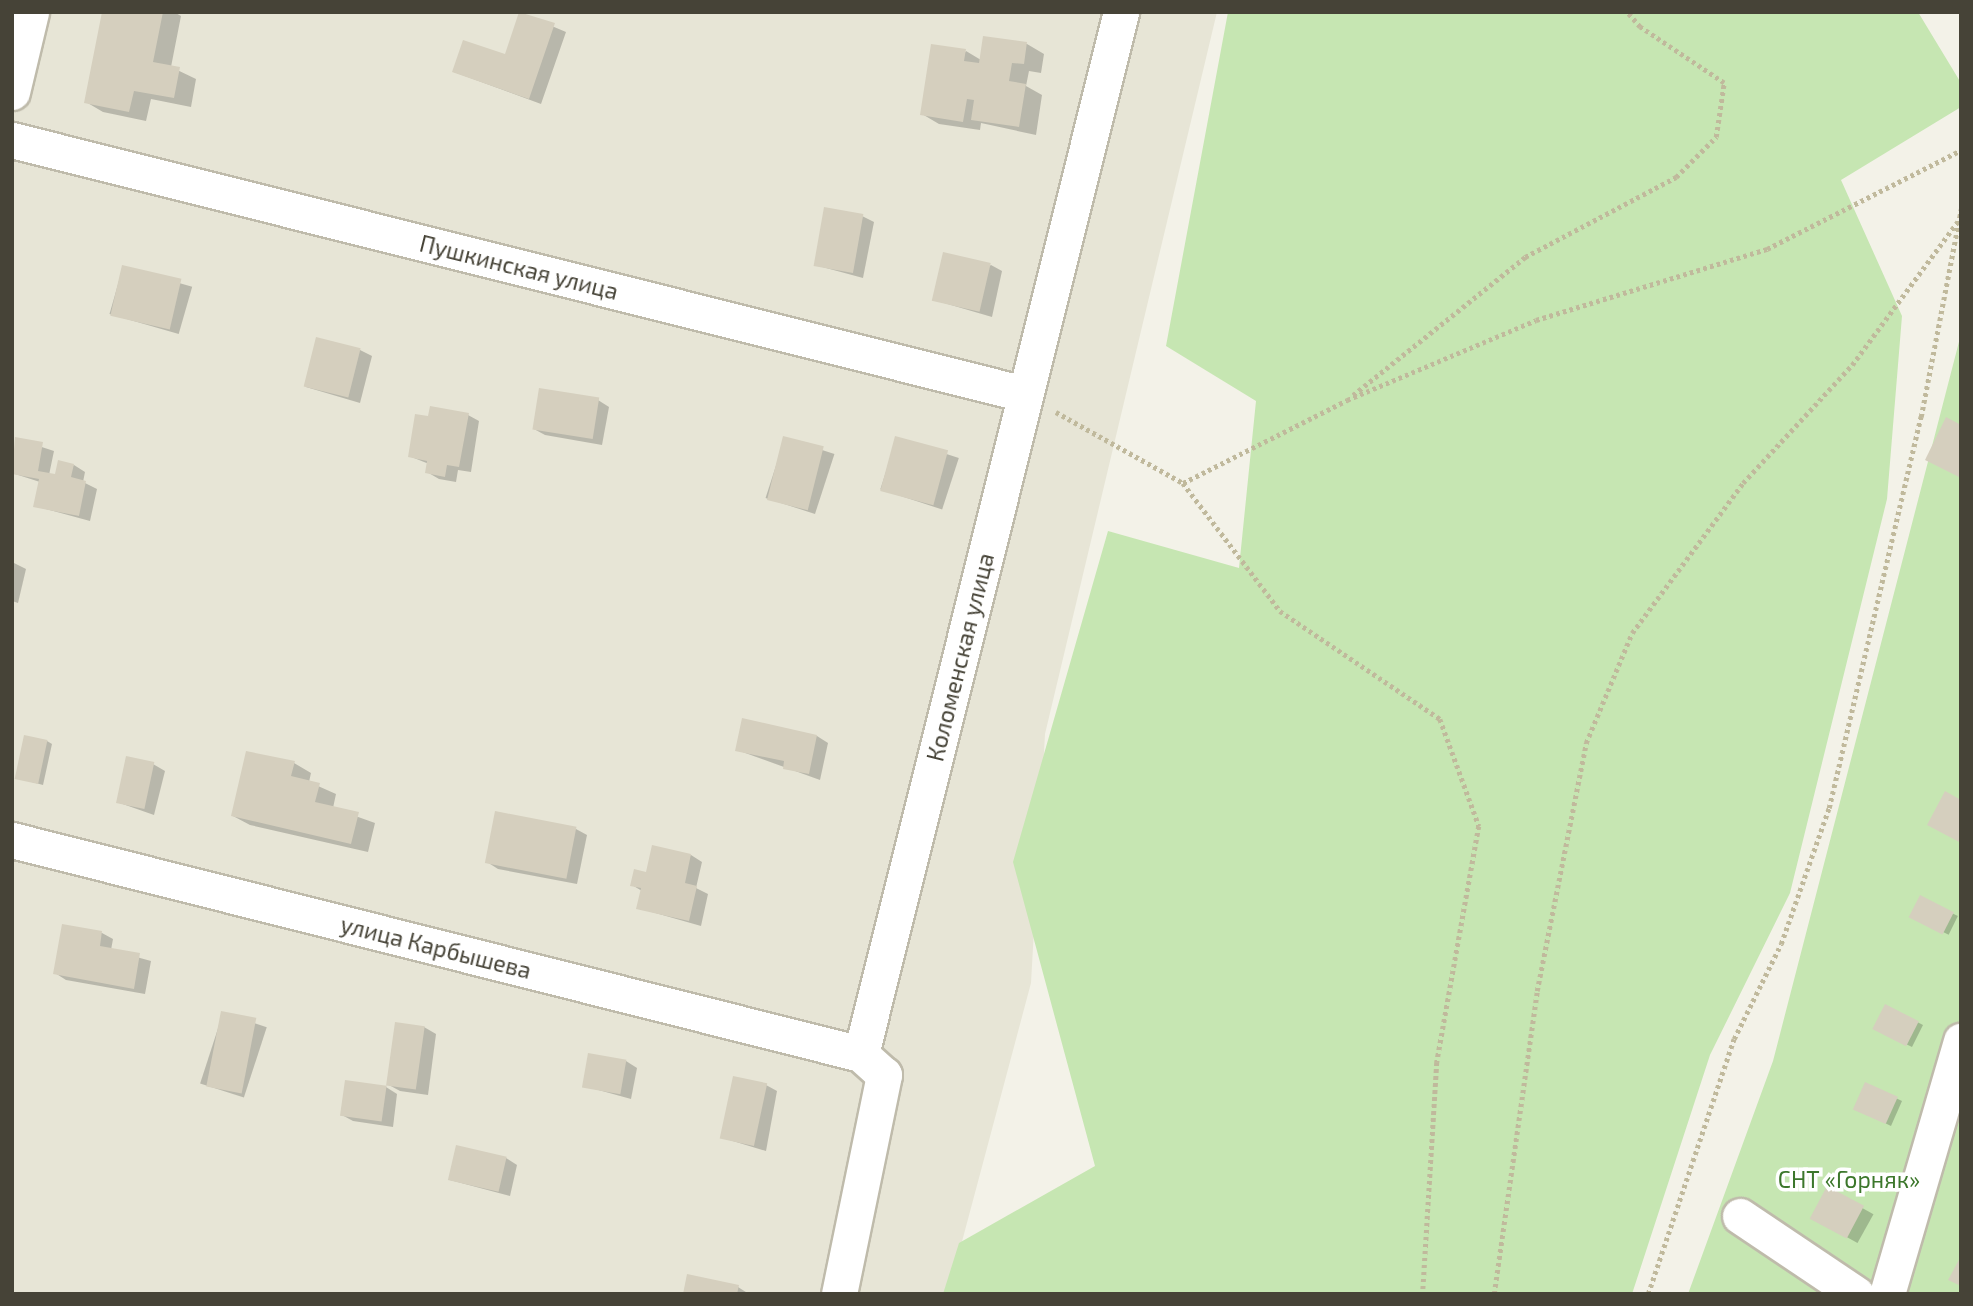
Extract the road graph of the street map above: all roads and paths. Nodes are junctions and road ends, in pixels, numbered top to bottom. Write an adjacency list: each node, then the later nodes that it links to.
1 (31, 12): 4 (street)
2 (1121, 12): 9 (street, Коломенская улица)
3 (1627, 12): 10 (path)
4 (12, 92)
5 (12, 141): 9 (street, Пушкинская улица)
6 (1961, 150): 10 (path)
7 (1961, 209): 8 (path)
8 (1958, 221): 18 (path); 19 (path)
9 (1025, 394): 11 (path); 14 (street, Коломенская улица)
10 (1347, 400): 11 (path)
11 (1183, 483): 17 (path)
12 (12, 840): 14 (street, улица Карбышева)
13 (1961, 1041): 21 (street)
14 (860, 1054): 16 (street)
15 (1740, 1216): 20 (street)
16 (839, 1294)
17 (1423, 1294)
18 (1494, 1294)
19 (1648, 1294)
20 (1856, 1294)
21 (1887, 1294)

